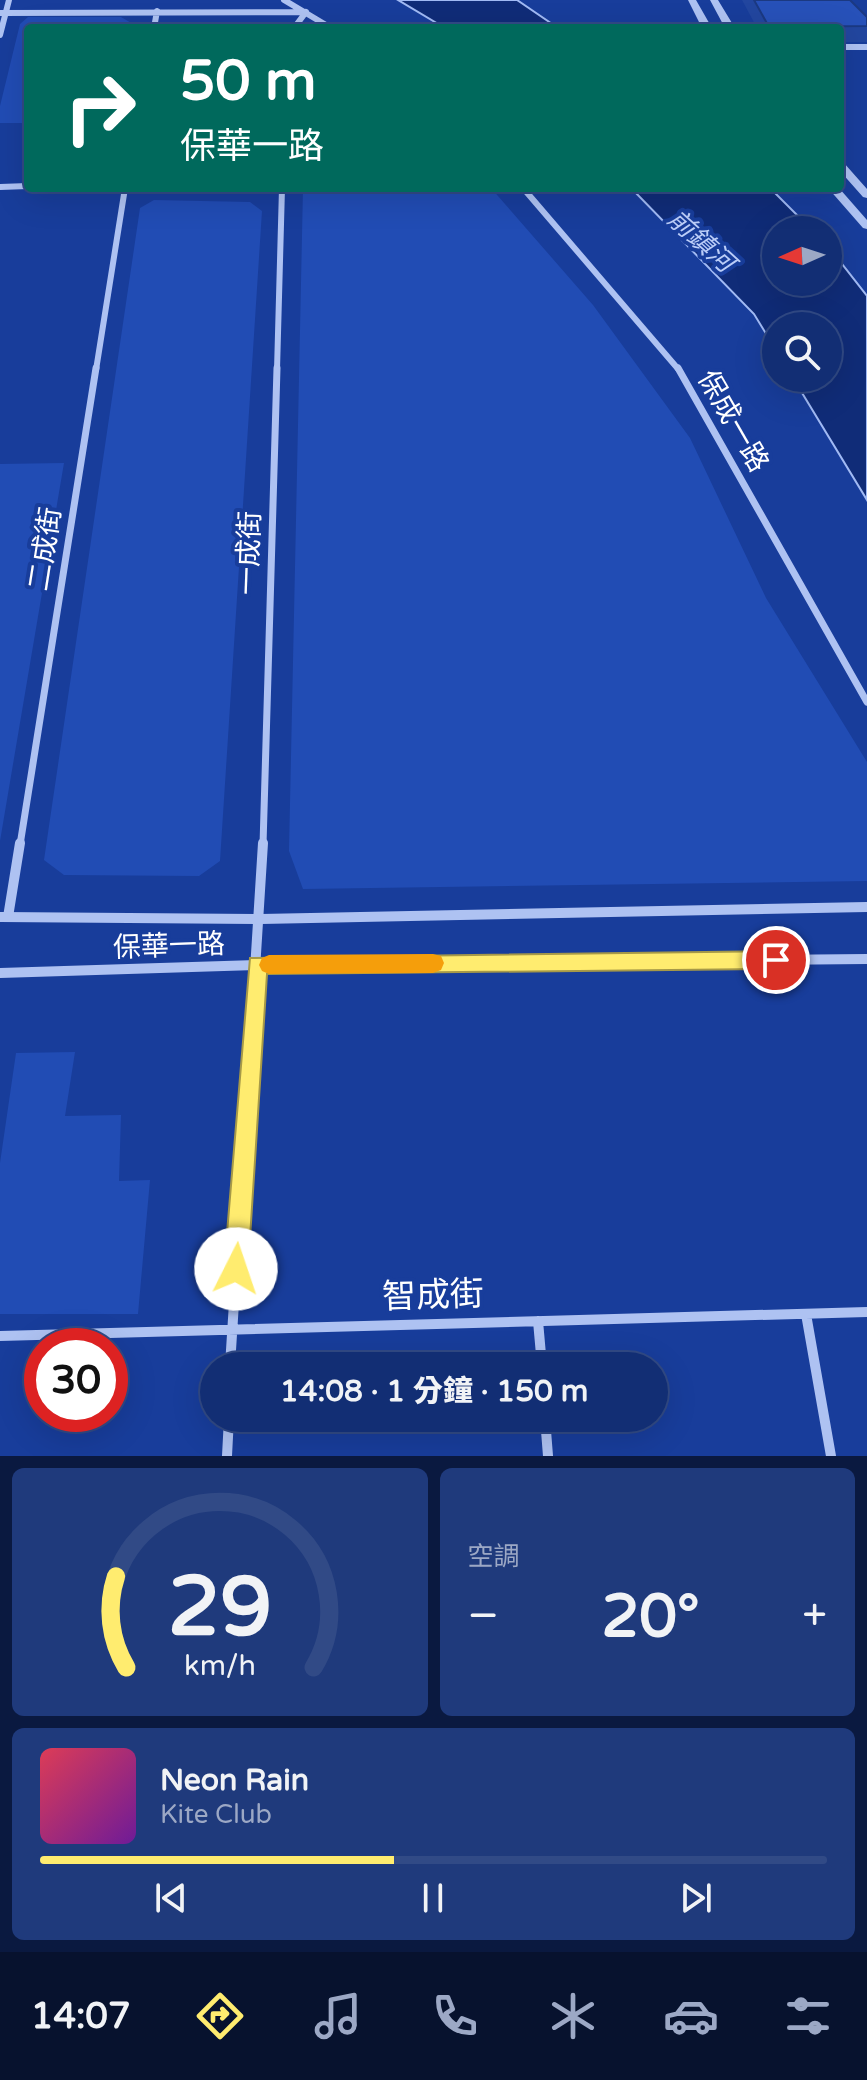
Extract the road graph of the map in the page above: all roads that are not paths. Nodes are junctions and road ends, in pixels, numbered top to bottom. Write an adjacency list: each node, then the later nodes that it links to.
1 (9, 0): 7 (street)
2 (284, 0): 6 (street)
3 (692, 0): 11 (street)
4 (714, 0): 12 (street)
5 (157, 11): 6 (street); 7 (street); 8 (street)
6 (306, 12): 9 (street); 10 (street)
7 (3, 13): 13 (street)
8 (155, 24)
9 (297, 24)
10 (325, 24)
11 (705, 24)
12 (728, 24)
13 (0, 35)
14 (844, 47): 15 (street)
15 (867, 47)
16 (844, 169): 23 (street)
17 (24, 186): 18 (street)
18 (0, 187)
19 (124, 192): 27 (street, 二成街)
20 (282, 192): 28 (street, 一成街)
21 (526, 192): 25 (street, 保成一路)
22 (837, 192): 24 (street)
23 (867, 195)
24 (867, 226)
25 (867, 702)
26 (867, 907): 28 (street, 保華一路)
27 (4, 917): 28 (street, 保華一路)
28 (261, 919): 30 (street, 一成街)
29 (867, 959): 30 (street, 保華一路)
30 (257, 965): 31 (street, 保華一路); 35 (street, 一成街)
31 (0, 973)
32 (867, 1312): 33 (street, 智成街)
33 (806, 1314): 34 (street, 智成街); 43 (street)
34 (538, 1321): 35 (street, 智成街); 38 (street)
35 (232, 1330): 36 (street, 智成街); 37 (street, 一成街)
36 (0, 1336)
37 (231, 1352)
38 (541, 1352)
39 (228, 1432): 41 (street)
40 (546, 1432): 42 (street)
41 (227, 1456)
42 (548, 1456)
43 (831, 1456)

